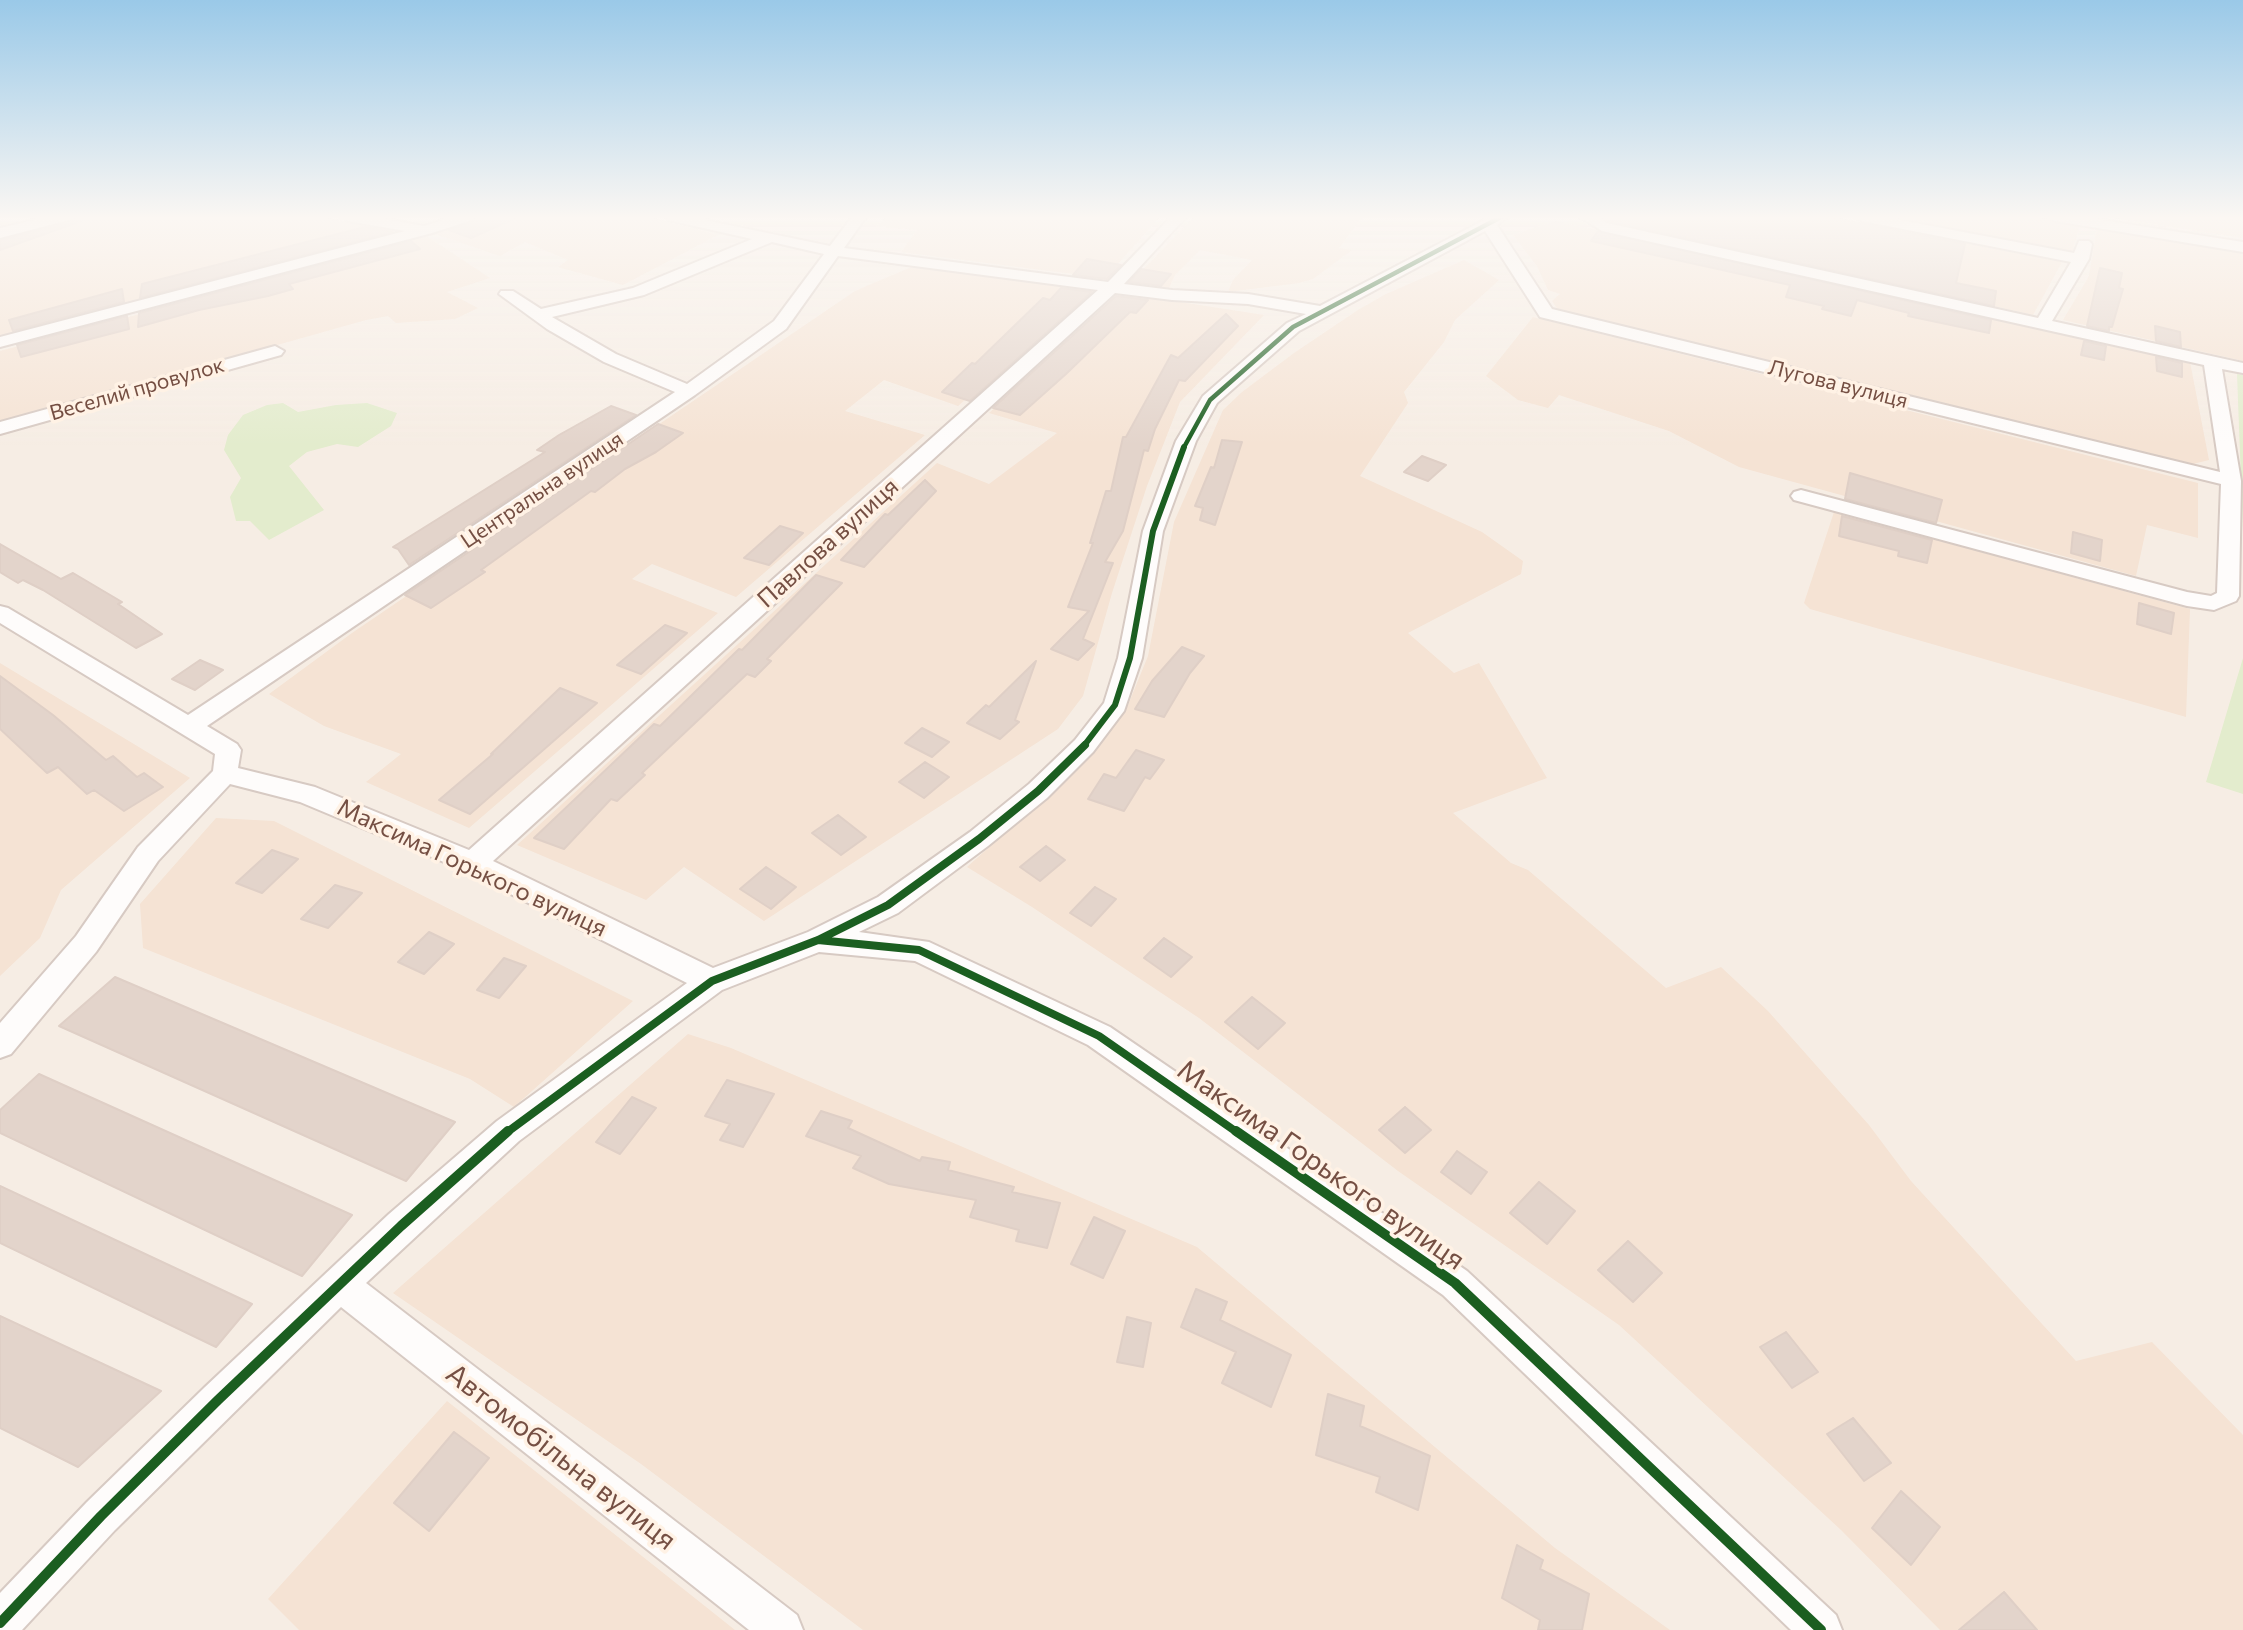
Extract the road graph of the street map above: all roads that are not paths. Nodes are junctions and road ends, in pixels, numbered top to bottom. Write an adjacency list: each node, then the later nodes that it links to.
1 (187, 293): 14 (street)
2 (633, 293): 12 (street)
3 (803, 293): 18 (street, Центральна вулиця)
4 (1106, 293): 25 (street, Павлова вулиця)
5 (1160, 293): 11 (street)
6 (1356, 293): 11 (street)
7 (1535, 293): 20 (street, Лугова вулиця)
8 (1907, 293): 13 (street)
9 (2061, 293): 13 (street)
10 (507, 294): 12 (street)
11 (1321, 311): 26 (street)
12 (538, 315): 18 (street)
13 (2043, 323): 16 (street)
14 (0, 342)
15 (275, 351): 19 (street, Веселий провулок)
16 (2212, 362): 17 (street); 20 (street)
17 (2243, 368)
18 (689, 391): 23 (street, Центральна вулиця)
19 (0, 428)
20 (2231, 481): 21 (street)
21 (1801, 496)
22 (0, 613): 23 (street)
23 (190, 726): 24 (street)
24 (225, 774): 25 (street, Максима Горького вулиця); 28 (street)
25 (472, 863): 27 (street, Максима Горького вулиця)
26 (818, 940): 27 (street); 32 (street, Максима Горького вулиця)
27 (712, 981): 29 (street)
28 (0, 1045)
29 (340, 1284): 30 (street); 31 (street, Автомобільна вулиця)
30 (0, 1623)
31 (782, 1630)
32 (1821, 1630)

